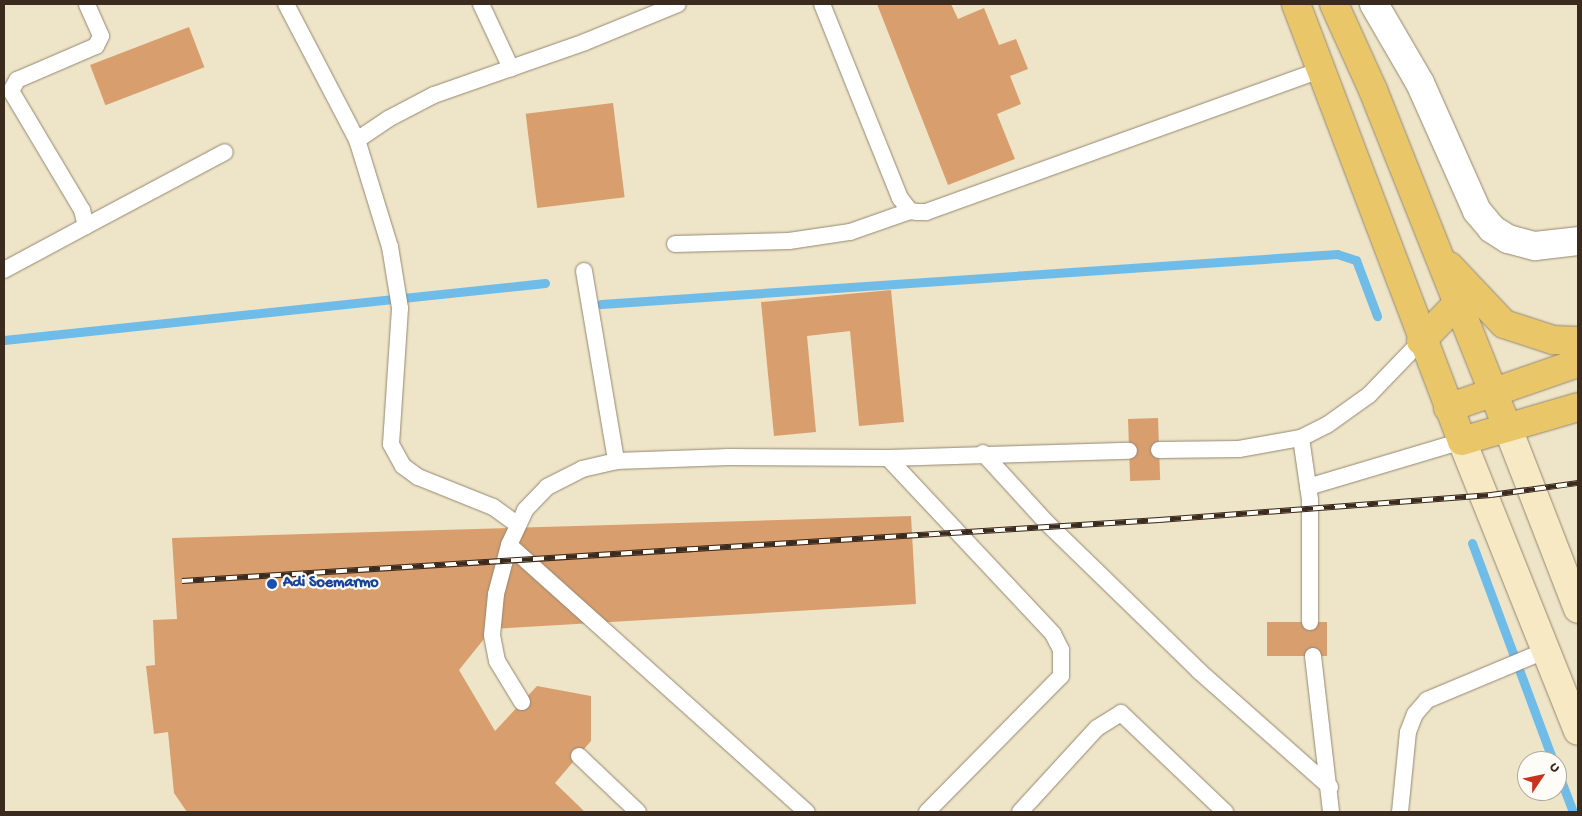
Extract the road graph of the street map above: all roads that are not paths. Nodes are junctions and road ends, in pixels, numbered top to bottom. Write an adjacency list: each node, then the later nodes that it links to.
1 (87, 4): 14 (lane)
2 (286, 4): 11 (lane)
3 (481, 4): 9 (lane)
4 (677, 4): 9 (lane)
5 (822, 4): 13 (lane)
6 (1296, 4): 10 (highway)
7 (1334, 4): 17 (highway)
8 (1374, 4): 15 (street)
9 (510, 68): 11 (lane)
10 (1321, 70): 13 (lane); 21 (highway)
11 (358, 140): 36 (lane)
12 (225, 152): 14 (lane)
13 (910, 211): 16 (lane)
14 (86, 226): 18 (lane)
15 (1578, 241)
16 (675, 244)
17 (1438, 254): 20 (highway); 22 (highway)
18 (4, 270)
19 (584, 271): 34 (lane)
20 (1458, 303): 21 (highway); 24 (highway)
21 (1421, 341): 26 (highway); 28 (lane)
22 (1578, 341)
23 (1578, 363): 24 (highway)
24 (1493, 392): 26 (highway); 27 (highway)
25 (1578, 407): 27 (highway)
26 (1448, 408): 29 (highway)
27 (1507, 426): 29 (highway); 38 (street)
28 (1301, 438): 30 (lane); 35 (lane)
29 (1462, 441): 35 (lane); 40 (street)
30 (1159, 450)
31 (1129, 451): 32 (lane)
32 (983, 454): 33 (lane); 45 (lane)
33 (888, 458): 34 (lane); 48 (lane)
34 (616, 461): 36 (lane)
35 (1308, 487): 39 (lane)
36 (518, 525): 37 (lane)
37 (509, 545): 42 (lane); 47 (lane)
38 (1578, 609)
39 (1310, 622)
40 (1540, 653): 43 (street); 52 (lane)
41 (1313, 656): 45 (lane)
42 (522, 702)
43 (1578, 731)
44 (579, 756): 46 (lane)
45 (1330, 787): 51 (lane)
46 (638, 812)
47 (807, 812)
48 (927, 812)
49 (1020, 812): 50 (lane)
50 (1225, 812)
51 (1331, 812)
52 (1400, 812)

